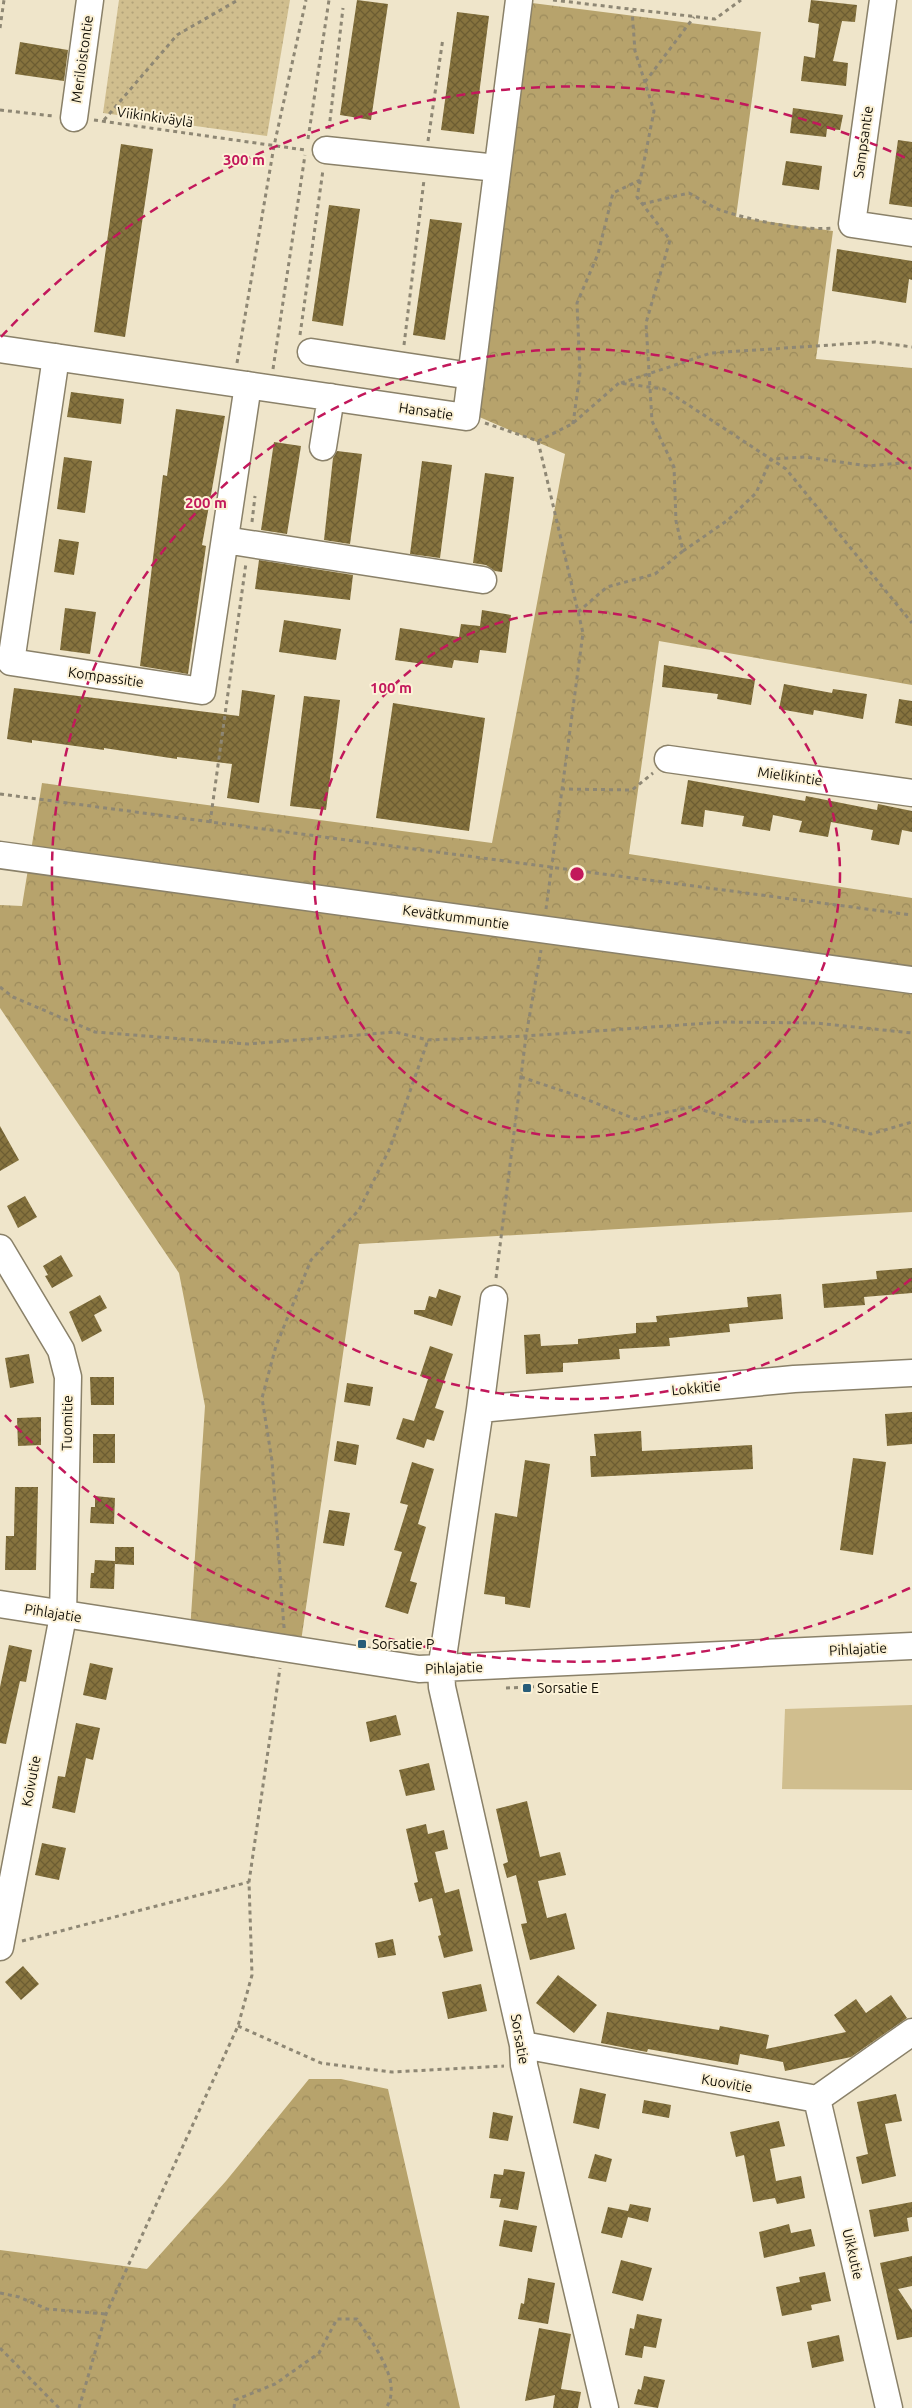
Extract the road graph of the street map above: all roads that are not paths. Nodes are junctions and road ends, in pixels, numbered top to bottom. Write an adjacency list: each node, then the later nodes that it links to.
1 (90, 0): 4 (street, Meriloistontie)
2 (519, 0): 6 (street, Hansatie)
3 (883, 0): 7 (street, Sampsantie)
4 (74, 118)
5 (316, 150): 6 (street)
6 (498, 168): 11 (street, Hansatie)
7 (912, 232)
8 (0, 349): 10 (street, Hansatie)
9 (310, 352): 11 (street)
10 (56, 357): 12 (street, Hansatie); 15 (street, Kompassitie)
11 (471, 376): 13 (street, Hansatie)
12 (241, 384): 13 (street, Hansatie); 15 (street, Kompassitie)
13 (330, 397): 14 (street)
14 (323, 447)
15 (225, 540): 16 (street)
16 (482, 580)
17 (668, 759): 18 (street, Mielikintie)
18 (912, 793)
19 (2, 863): 20 (street, Kevätkummuntie)
20 (912, 980)
21 (0, 1248): 26 (street, Tuomitie)
22 (494, 1299): 24 (street)
23 (912, 1373): 24 (street, Lokkitie)
24 (480, 1409): 28 (street)
25 (0, 1604): 26 (street, Pihlajatie)
26 (63, 1616): 28 (street, Pihlajatie); 29 (street, Koivutie)
27 (912, 1646): 28 (street, Pihlajatie)
28 (441, 1670): 31 (street, Sorsatie)
29 (0, 1947)
30 (912, 2032): 32 (street)
31 (523, 2055): 32 (street, Kuovitie); 33 (street, Sorsatie)
32 (817, 2099): 34 (street, Uikkutie)
33 (605, 2408)
34 (889, 2408)

